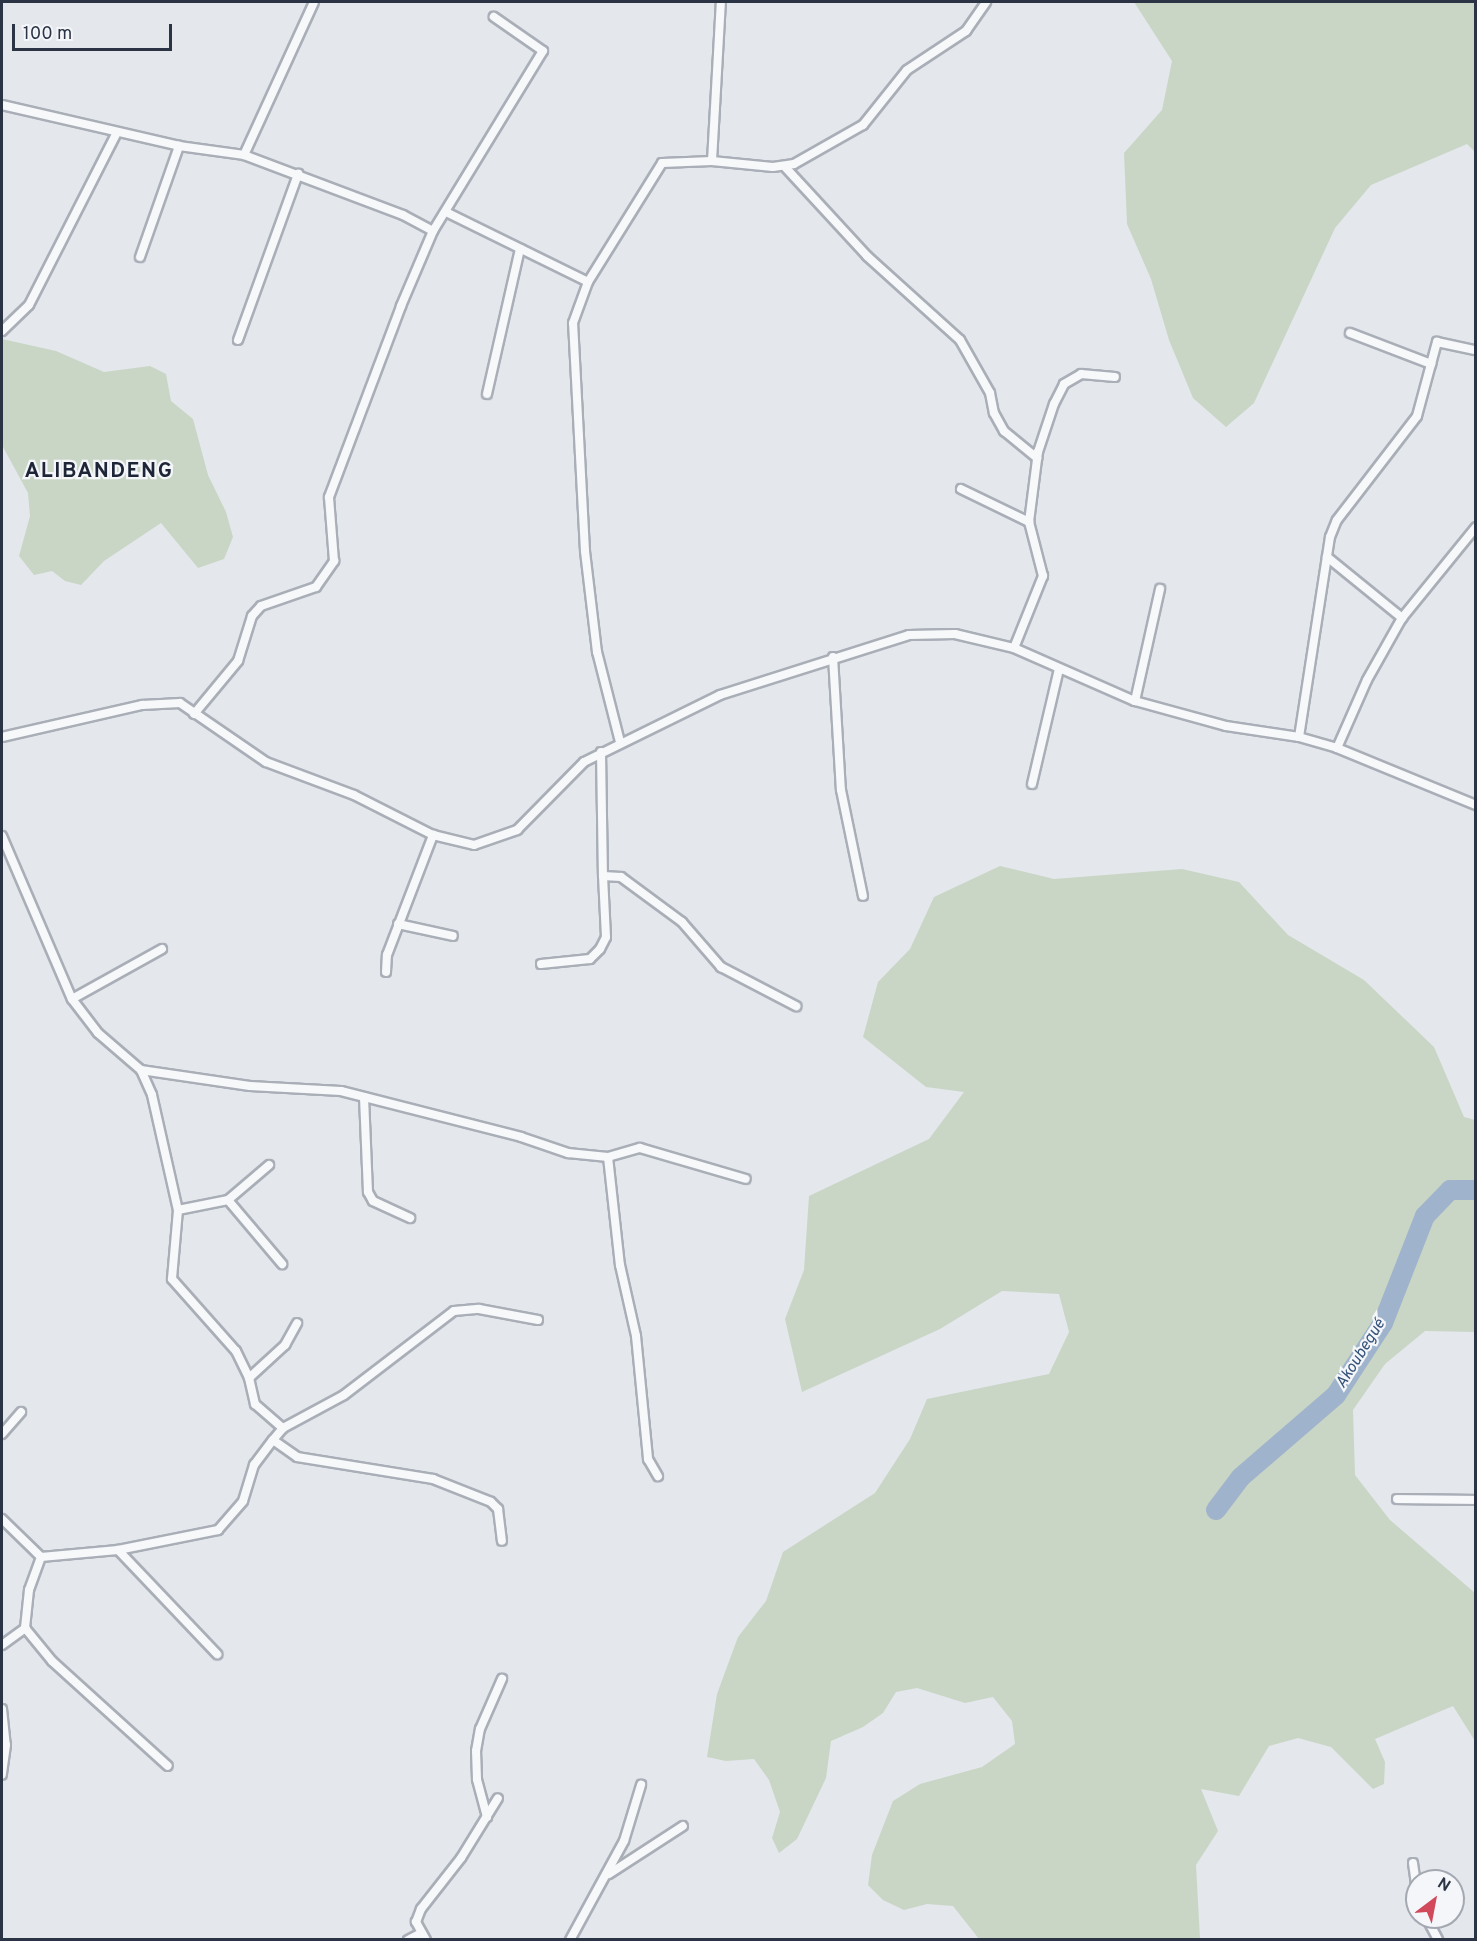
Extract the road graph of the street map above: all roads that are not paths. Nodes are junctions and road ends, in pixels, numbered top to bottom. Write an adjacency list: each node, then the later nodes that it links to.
1 (314, 2): 8 (street)
2 (721, 2): 9 (street)
3 (986, 2): 10 (street)
4 (494, 17): 12 (street)
5 (2, 105): 6 (street)
6 (117, 132): 7 (street); 17 (street)
7 (179, 146): 8 (street); 15 (street)
8 (244, 155): 11 (street)
9 (712, 161): 10 (street); 16 (street)
10 (785, 167): 24 (street)
11 (298, 174): 13 (street); 19 (street)
12 (446, 212): 13 (street); 14 (street)
13 (433, 231): 35 (street)
14 (520, 249): 16 (street); 23 (street)
15 (140, 256)
16 (588, 282): 38 (street)
17 (2, 331)
18 (1350, 333): 21 (street)
19 (237, 340)
20 (1476, 350): 21 (street)
21 (1431, 364): 28 (street)
22 (1115, 377): 24 (street)
23 (487, 394)
24 (1037, 458): 26 (street)
25 (961, 489): 26 (street)
26 (1029, 522): 31 (street)
27 (1476, 527): 30 (street)
28 (1327, 557): 30 (street); 37 (street)
29 (1160, 590): 34 (street)
30 (1402, 618): 39 (street)
31 (1014, 648): 32 (street); 33 (street)
32 (833, 657): 38 (street); 46 (street)
33 (1059, 669): 34 (street); 41 (street)
34 (1135, 701): 37 (street)
35 (194, 714): 36 (street); 43 (street)
36 (2, 737)
37 (1299, 737): 39 (street)
38 (620, 742): 40 (street)
39 (1337, 748): 42 (street)
40 (601, 752): 43 (street); 45 (street)
41 (1032, 784)
42 (1476, 805)
43 (433, 835): 47 (street)
44 (2, 836): 52 (street)
45 (603, 876): 50 (street); 53 (street)
46 (863, 896)
47 (398, 924): 48 (street); 51 (street)
48 (453, 936)
49 (162, 949): 52 (street)
50 (541, 964)
51 (386, 972)
52 (72, 999): 54 (street)
53 (796, 1006)
54 (141, 1070): 55 (street); 60 (street)
55 (364, 1097): 56 (street); 61 (street)
56 (608, 1157): 58 (street); 70 (street)
57 (269, 1165): 59 (street)
58 (746, 1179)
59 (228, 1200): 60 (street); 62 (street)
60 (178, 1210): 65 (street)
61 (410, 1218)
62 (282, 1264)
63 (538, 1320): 67 (street)
64 (297, 1323): 65 (street)
65 (249, 1378): 67 (street)
66 (21, 1412): 68 (street)
67 (283, 1428): 69 (street)
68 (2, 1434)
69 (273, 1440): 74 (street); 75 (street)
70 (658, 1476)
71 (1397, 1498): 72 (street)
72 (1476, 1500)
73 (2, 1519): 76 (street)
74 (502, 1541)
75 (118, 1550): 76 (street); 79 (street)
76 (41, 1557): 77 (street)
77 (25, 1628): 78 (street); 82 (street)
78 (2, 1645)
79 (217, 1654)
80 (502, 1679): 86 (street)
81 (2, 1709): 83 (street)
82 (168, 1766)
83 (2, 1775)
84 (641, 1785): 90 (street)
85 (498, 1798): 86 (street)
86 (487, 1817): 91 (street)
87 (683, 1826): 90 (street)
88 (1413, 1863): 89 (street)
89 (1414, 1869)
90 (608, 1874): 93 (street)
91 (423, 1936): 92 (street)
92 (408, 1940)
93 (570, 1940)

